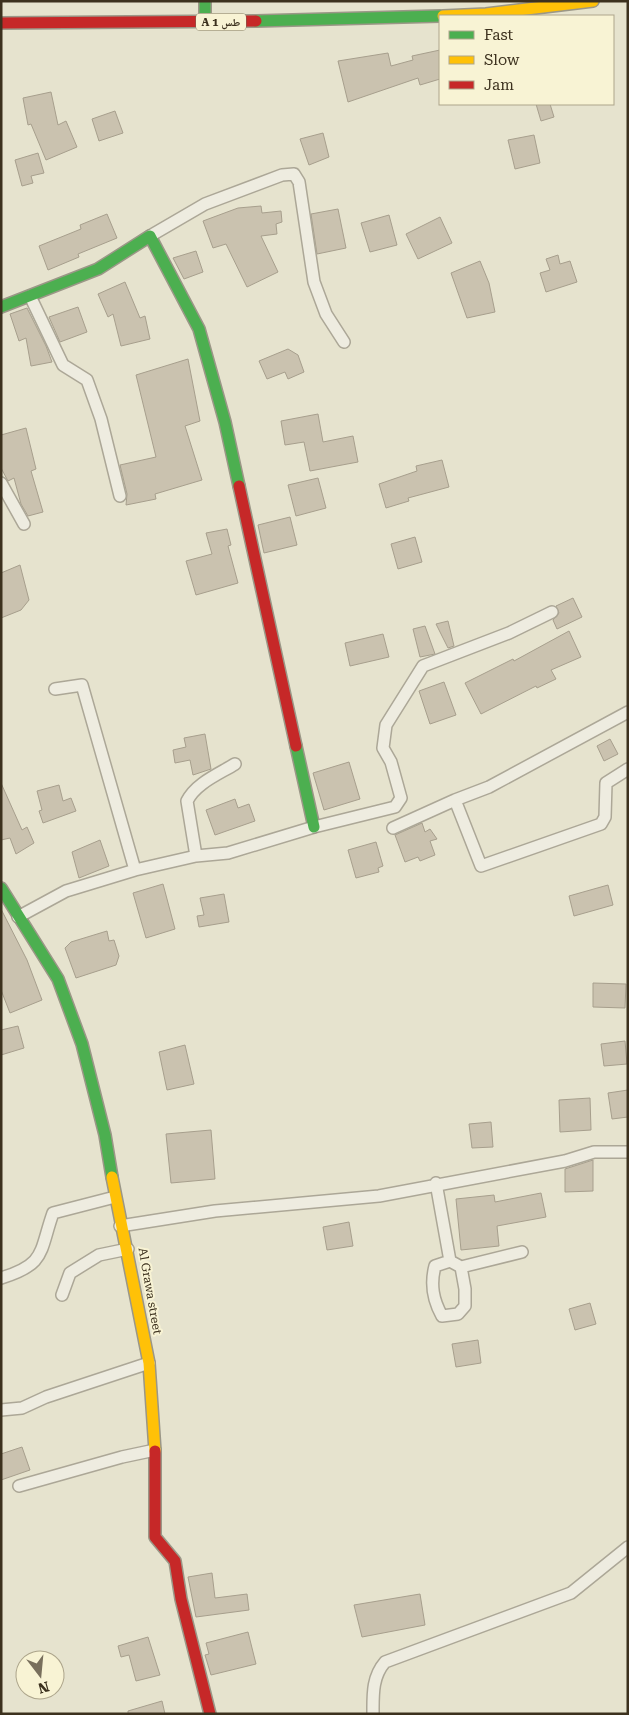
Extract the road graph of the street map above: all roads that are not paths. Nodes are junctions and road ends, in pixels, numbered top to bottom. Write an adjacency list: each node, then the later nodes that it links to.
1 (205, 1): 6 (main road)
2 (593, 1): 3 (main road, A 1 طس)
3 (464, 15)
4 (439, 16): 6 (main road, A 1 طس)
5 (1, 22): 6 (main road, A 1 طس)
6 (205, 22)
7 (150, 236): 8 (main road); 10 (street); 20 (main road)
8 (30, 296): 9 (main road); 12 (street)
9 (1, 307)
10 (344, 342)
11 (1, 483): 13 (street)
12 (120, 496)
13 (24, 524)
14 (552, 612): 20 (street)
15 (56, 689): 23 (street)
16 (628, 712): 19 (street)
17 (236, 764): 22 (street)
18 (628, 770): 19 (street)
19 (455, 800): 21 (street)
20 (314, 827): 22 (street)
21 (393, 828)
22 (196, 856): 23 (street)
23 (135, 870): 26 (street)
24 (1, 888): 25 (main road, Al Grawa street)
25 (6, 904): 26 (main road, Al Grawa street)
26 (18, 917): 29 (main road, Al Grawa street)
27 (628, 1152): 28 (street)
28 (436, 1183): 30 (street); 32 (street)
29 (115, 1196): 30 (main road, Al Grawa street); 33 (street)
30 (120, 1226): 31 (main road, Al Grawa street)
31 (128, 1248): 34 (street); 35 (main road, Al Grawa street)
32 (522, 1252)
33 (1, 1278)
34 (62, 1295)
35 (149, 1362): 36 (street); 37 (main road, Al Grawa street)
36 (1, 1410)
37 (155, 1450): 38 (street); 40 (main road, Al Grawa street)
38 (19, 1486)
39 (628, 1547): 41 (street)
40 (210, 1714)
41 (373, 1714)

